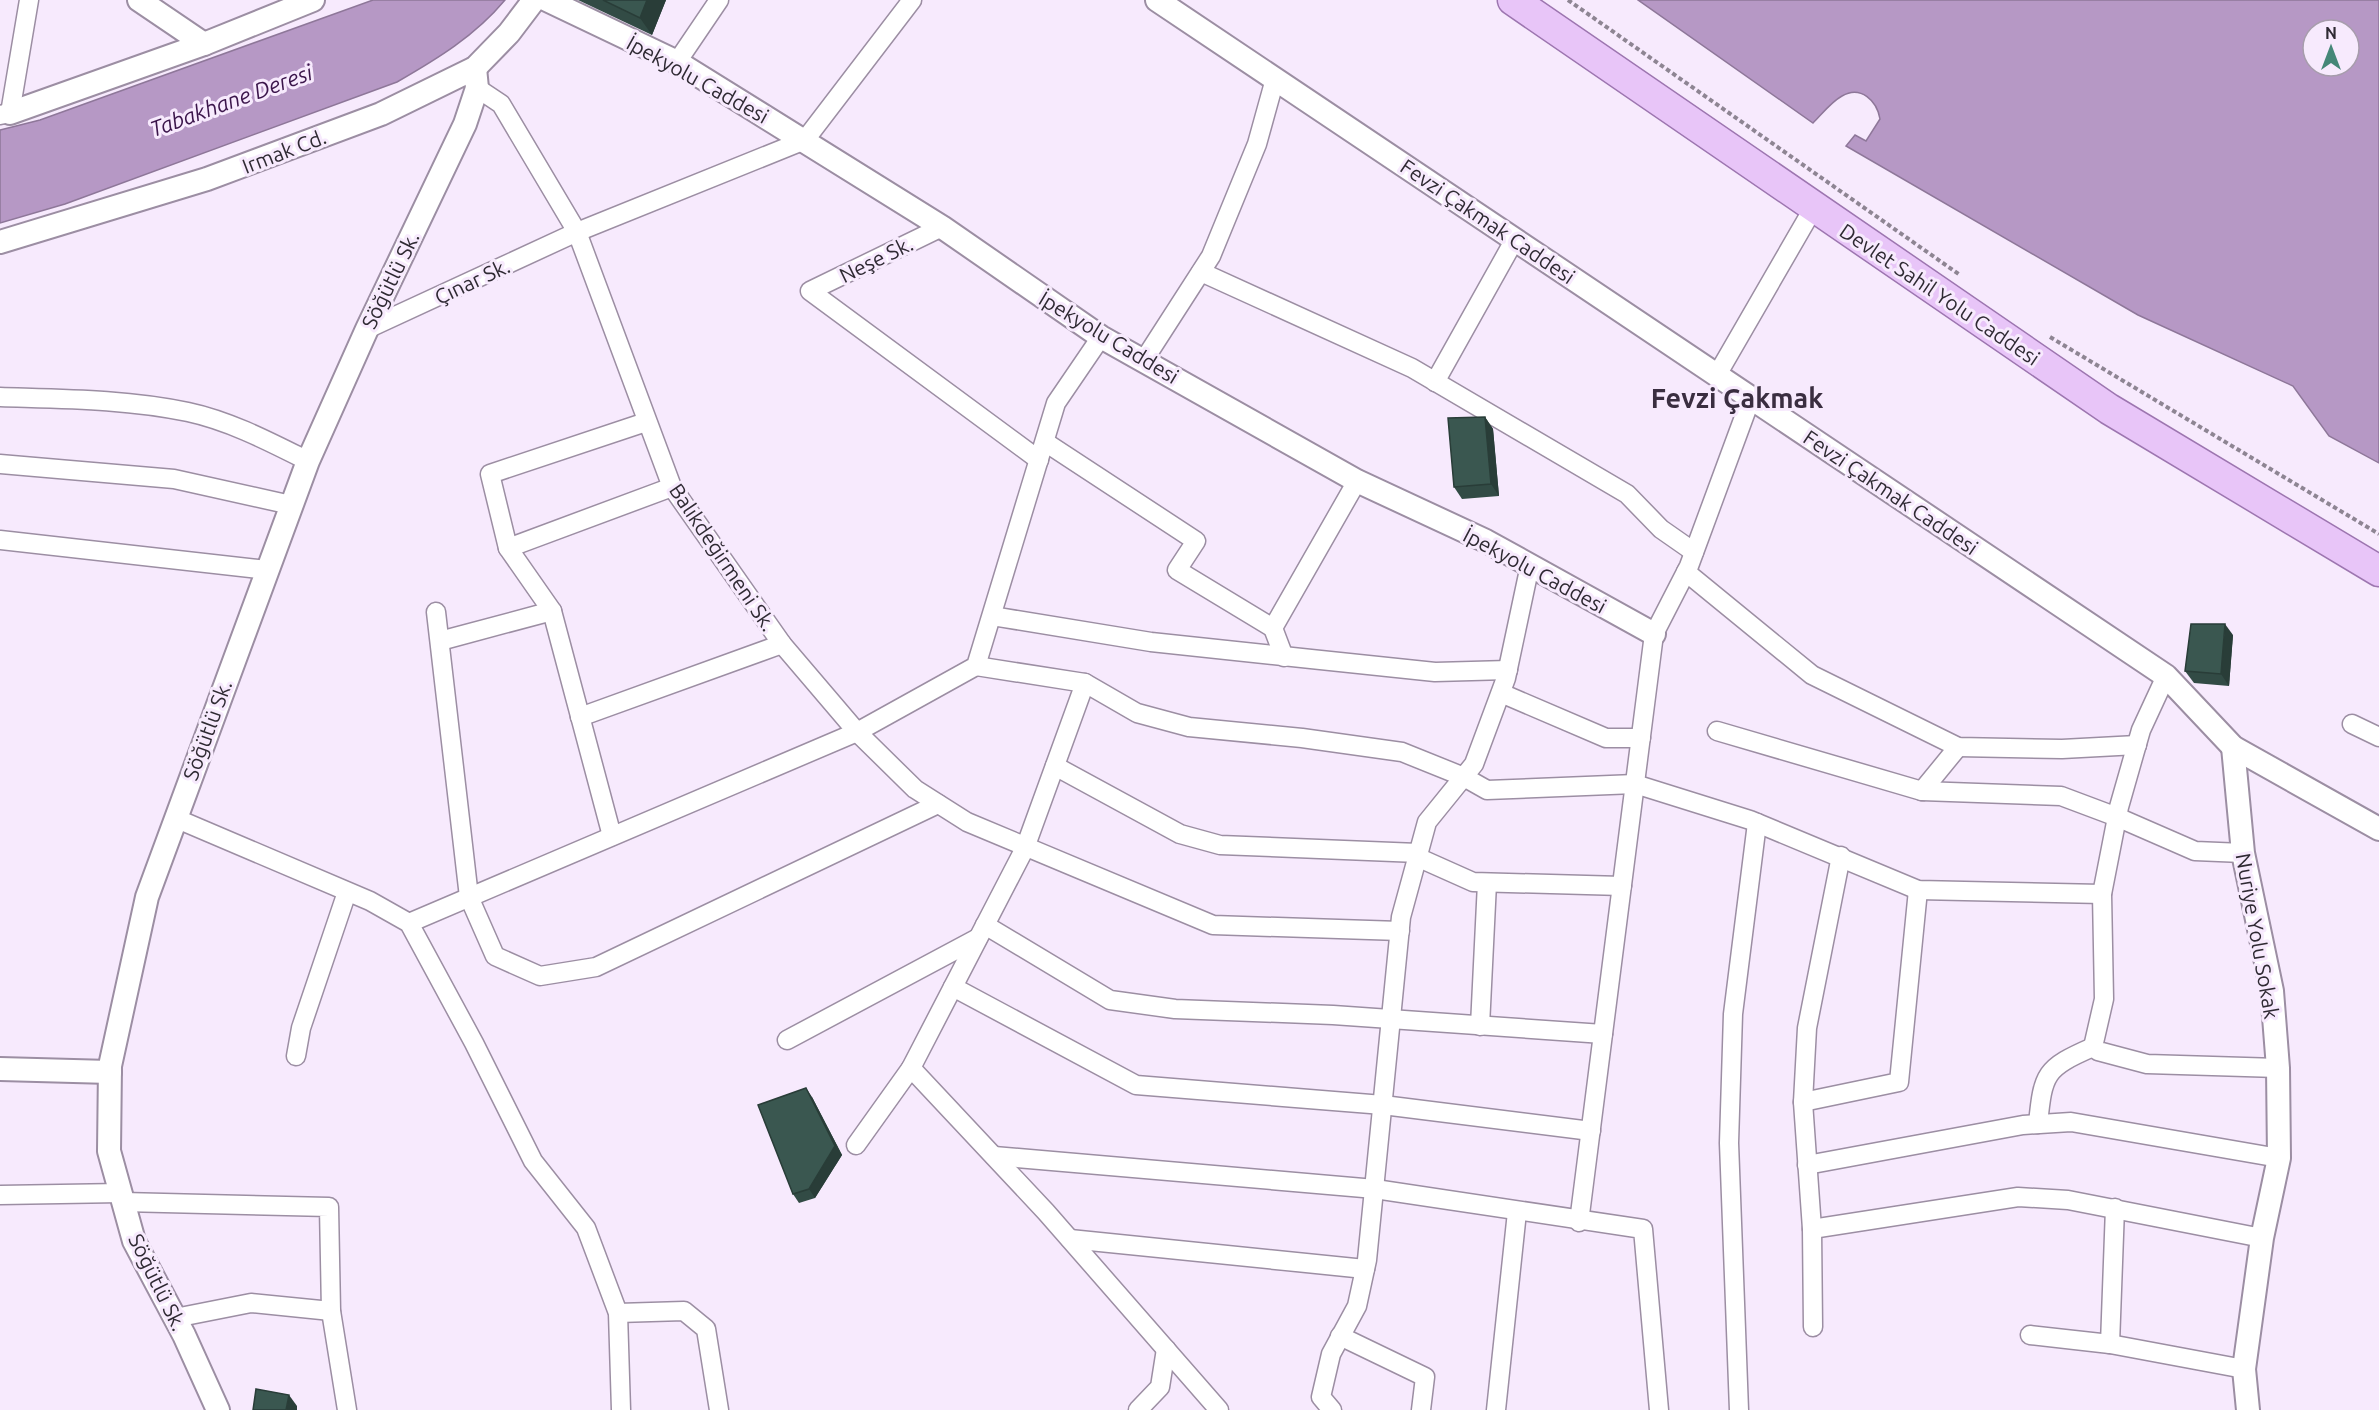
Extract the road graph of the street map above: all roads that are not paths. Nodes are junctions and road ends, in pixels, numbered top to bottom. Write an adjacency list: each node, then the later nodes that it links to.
1 (29, 0): 15 (street)
2 (139, 0): 11 (street)
3 (313, 0): 11 (street)
4 (534, 0): 13 (street, Irmak Cd.)
5 (547, 0): 12 (street, İpekyolu Caddesi)
6 (719, 0): 12 (street)
7 (912, 0): 16 (street)
8 (1157, 0): 14 (street, Fevzi Çakmak Caddesi)
9 (1513, 0): 17 (main road, Devlet Sahil Yolu Caddesi)
10 (1537, 0): 40 (main road, Devlet Sahil Yolu Caddesi)
11 (204, 44): 15 (street)
12 (677, 62): 16 (street, İpekyolu Caddesi)
13 (476, 78): 19 (street, Balıkdeğirmeni Sk.); 21 (street, Irmak Cd.); 23 (street, Söğütlü Sk.)
14 (1275, 79): 20 (street, Fevzi Çakmak Caddesi); 22 (street)
15 (5, 114)
16 (805, 140): 18 (street, İpekyolu Caddesi); 19 (street, Çınar Sk.)
17 (1814, 207): 26 (street); 44 (main road, Devlet Sahil Yolu Caddesi)
18 (942, 227): 24 (street, İpekyolu Caddesi); 32 (street, Neşe Sk.)
19 (577, 232): 23 (street, Çınar Sk.); 30 (street, Balıkdeğirmeni Sk.)
20 (1515, 239): 26 (street, Fevzi Çakmak Caddesi); 27 (street)
21 (0, 242)
22 (1201, 272): 25 (street); 27 (street)
23 (367, 329): 33 (street, Söğütlü Sk.)
24 (1101, 337): 25 (street, İpekyolu Caddesi); 31 (street)
25 (1144, 360): 35 (street, İpekyolu Caddesi)
26 (1717, 375): 29 (street, Fevzi Çakmak Caddesi)
27 (1435, 382): 41 (street)
28 (0, 397): 33 (street)
29 (1751, 398): 41 (street); 56 (street, Fevzi Çakmak Caddesi)
30 (646, 422): 36 (street, Balıkdeğirmeni Sk.); 39 (street)
31 (1045, 442): 32 (street); 49 (street)
32 (1039, 460): 48 (street)
33 (308, 461): 37 (street, Söğütlü Sk.)
34 (0, 464): 37 (street)
35 (1357, 481): 42 (street, İpekyolu Caddesi); 49 (street)
36 (672, 487): 39 (street); 52 (street, Balıkdeğirmeni Sk.)
37 (291, 505): 43 (street, Söğütlü Sk.)
38 (0, 540): 43 (street)
39 (508, 548): 46 (street)
40 (2379, 549)
41 (1694, 552): 45 (street)
42 (1530, 565): 50 (street, İpekyolu Caddesi); 55 (street)
43 (267, 570): 74 (street, Söğütlü Sk.)
44 (2379, 571)
45 (1686, 572): 50 (street); 66 (street)
46 (552, 611): 51 (street); 59 (street)
47 (436, 612): 51 (street)
48 (992, 616): 53 (street); 54 (street)
49 (1273, 628): 53 (street)
50 (1654, 634): 64 (street)
51 (440, 641): 87 (street)
52 (782, 644): 59 (street); 62 (street, Balıkdeğirmeni Sk.)
53 (1284, 657): 55 (street)
54 (976, 666): 57 (street); 62 (street)
55 (1508, 670): 58 (street)
56 (2166, 676): 65 (street); 67 (street, Fevzi Çakmak Caddesi)
57 (1085, 682): 68 (street); 69 (street)
58 (1501, 693): 64 (street); 69 (street)
59 (580, 717): 77 (street)
60 (2352, 724): 63 (street)
61 (1717, 731): 71 (street)
62 (857, 732): 72 (street, Balıkdeğirmeni Sk.); 77 (street)
63 (2379, 737)
64 (1641, 738): 70 (street)
65 (2137, 745): 66 (street); 73 (street)
66 (1958, 747): 71 (street)
67 (2233, 747): 76 (street, Fevzi Çakmak Caddesi); 79 (street, Nuriye Yolu Sokak)
68 (1054, 766): 78 (street); 80 (street)
69 (1464, 777): 70 (street); 80 (street)
70 (1635, 784): 75 (street); 83 (street)
71 (1922, 791): 73 (street)
72 (938, 804): 78 (street, Balıkdeğirmeni Sk.); 87 (street)
73 (2117, 817): 79 (street); 86 (street)
74 (175, 818): 85 (street); 101 (street, Söğütlü Sk.)
75 (1757, 823): 81 (street); 139 (street)
76 (2379, 829)
77 (612, 836): 87 (street)
78 (1025, 848): 89 (street, Balıkdeğirmeni Sk.); 90 (street)
79 (2243, 853): 99 (street, Nuriye Yolu Sokak)
80 (1418, 855): 82 (street); 89 (street)
81 (1841, 856): 84 (street); 102 (street)
82 (1487, 883): 83 (street); 93 (street)
83 (1622, 886): 94 (street)
84 (1918, 890): 86 (street); 102 (street)
85 (347, 892): 88 (street); 97 (street)
86 (2102, 894): 96 (street)
87 (469, 897): 88 (street)
88 (409, 923): 121 (street)
89 (1400, 931): 92 (street)
90 (982, 932): 91 (street); 92 (street); 95 (street)
91 (953, 987): 98 (street); 103 (street)
92 (1391, 1020): 93 (street); 103 (street)
93 (1480, 1026): 94 (street)
94 (1603, 1034): 105 (street)
95 (787, 1040)
96 (2093, 1047): 99 (street); 104 (street)
97 (296, 1056)
98 (911, 1068): 106 (street); 107 (street)
99 (2278, 1068): 108 (street, Nuriye Yolu Sokak)
100 (0, 1070): 101 (street)
101 (110, 1072): 112 (street, Söğütlü Sk.)
102 (1803, 1102): 109 (street)
103 (1383, 1105): 105 (street); 110 (street)
104 (2038, 1124): 108 (street); 109 (street)
105 (1591, 1131): 115 (street)
106 (856, 1145)
107 (994, 1156): 110 (street); 118 (street)
108 (2279, 1158): 117 (street, Nuriye Yolu Sokak)
109 (1807, 1165): 116 (street)
110 (1375, 1189): 114 (street); 119 (street)
111 (0, 1195): 112 (street)
112 (122, 1198): 120 (street); 122 (street, Söğütlü Sk.)
113 (2115, 1208): 116 (street); 117 (street); 126 (street)
114 (1517, 1212): 115 (street); 137 (street)
115 (1579, 1222): 138 (street)
116 (1812, 1229): 123 (street)
117 (2262, 1238): 128 (street, Nuriye Yolu Sokak)
118 (1070, 1239): 119 (street); 127 (street)
119 (1365, 1269): 125 (street)
120 (331, 1311): 122 (street); 130 (street)
121 (618, 1313): 131 (street); 132 (street)
122 (176, 1318): 129 (street, Söğütlü Sk.)
123 (1814, 1327)
124 (2030, 1335): 126 (street)
125 (1340, 1336): 135 (street); 136 (street)
126 (2110, 1344): 128 (street)
127 (1166, 1349): 133 (street); 134 (street)
128 (2244, 1370): 140 (street, Nuriye Yolu Sokak)
129 (218, 1410)
130 (347, 1410)
131 (621, 1410)
132 (718, 1410)
133 (1138, 1410)
134 (1219, 1410)
135 (1332, 1410)
136 (1421, 1410)
137 (1496, 1410)
138 (1659, 1410)
139 (1739, 1410)
140 (2248, 1410)

